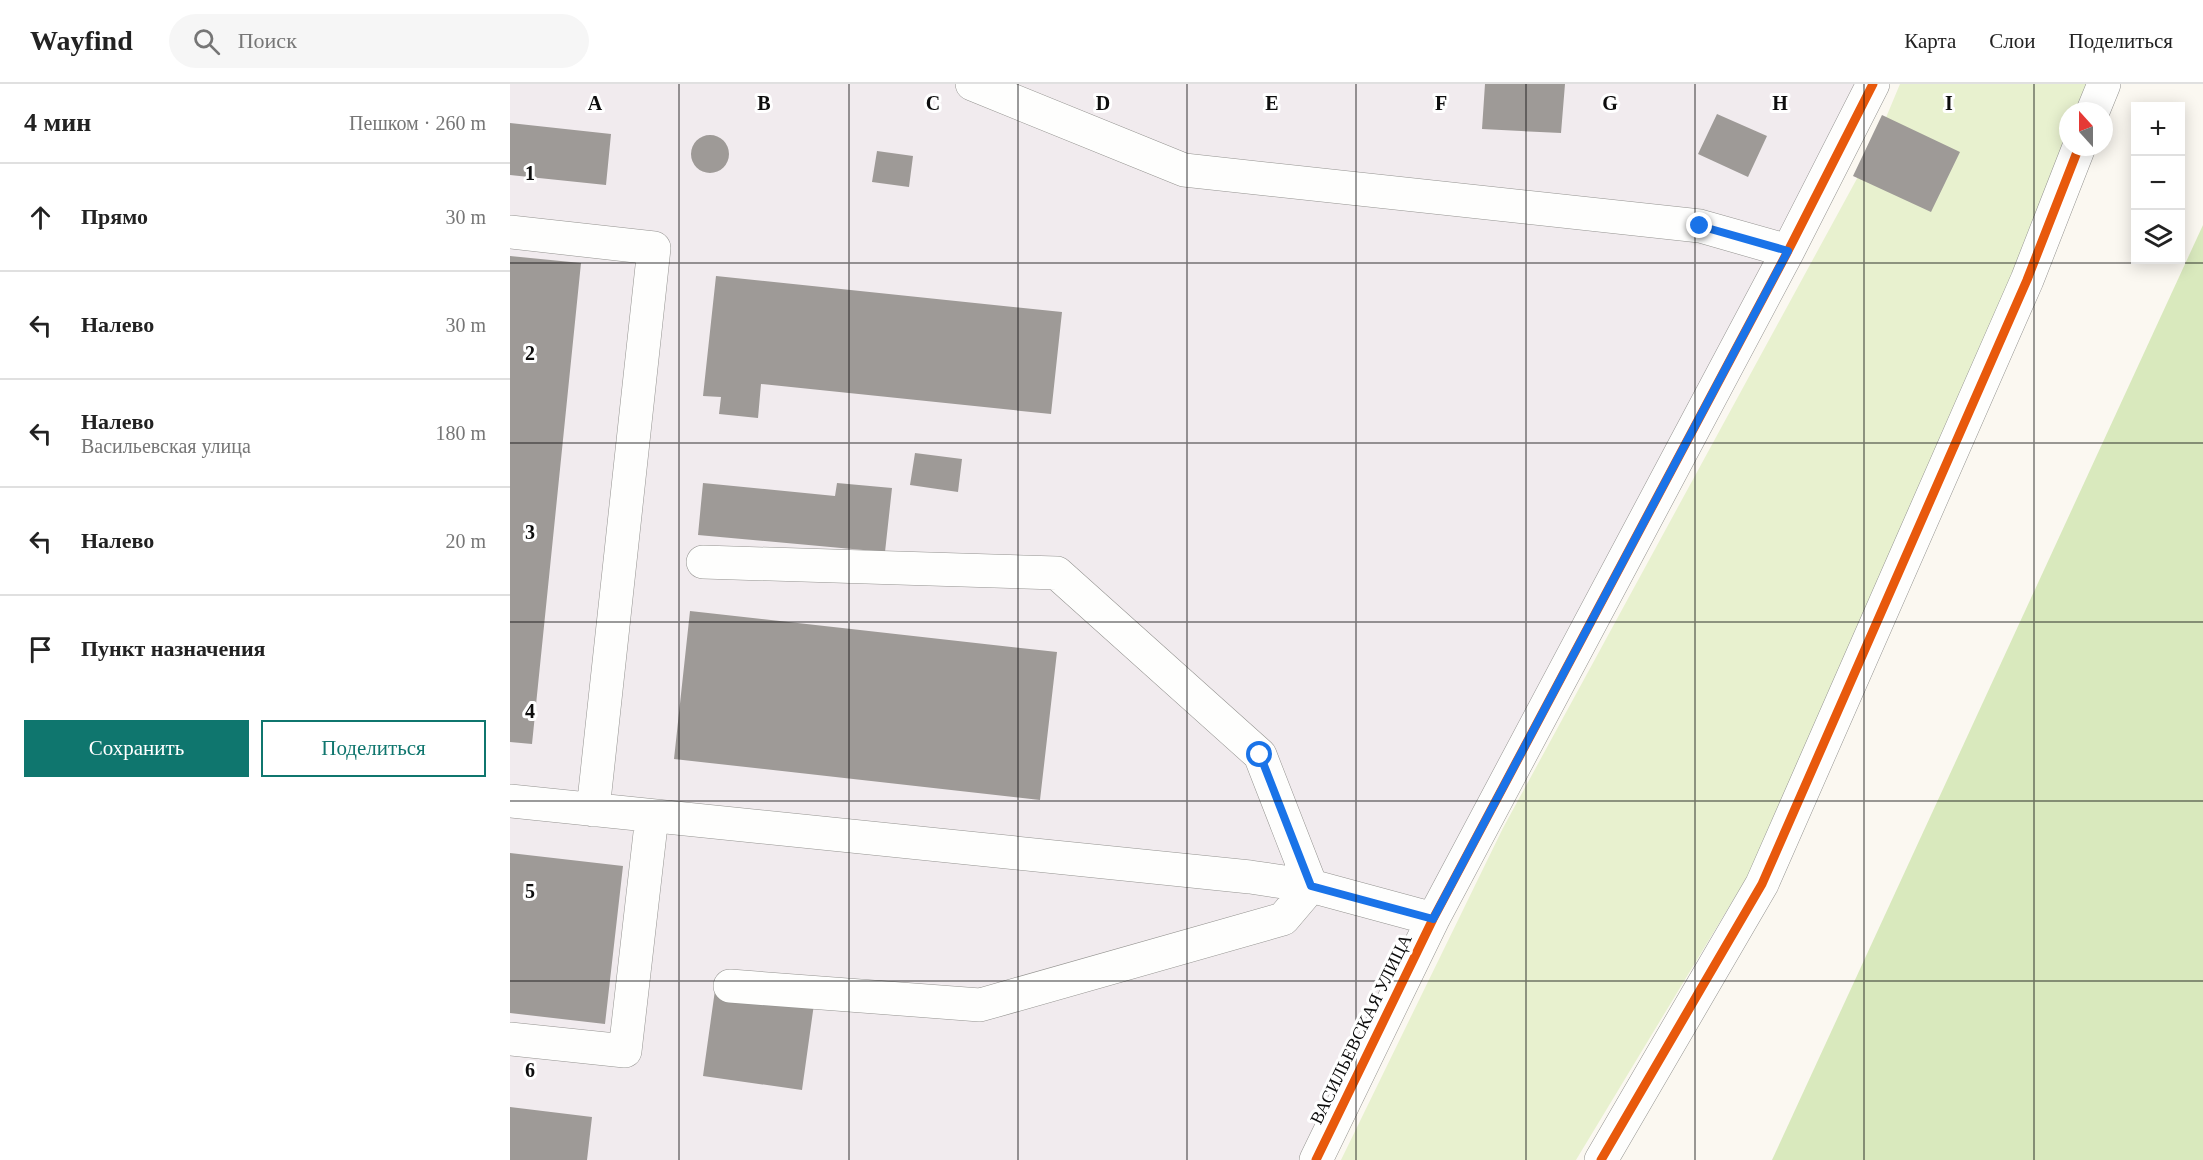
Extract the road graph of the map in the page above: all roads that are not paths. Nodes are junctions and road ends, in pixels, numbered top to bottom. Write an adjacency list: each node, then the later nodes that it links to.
1 (972, 84): 7 (street)
2 (1873, 84): 7 (street, ВАСИЛЬЕВСКАЯ УЛИЦА)
3 (2104, 84): 4 (street)
4 (2097, 102)
5 (2075, 156): 17 (street)
6 (510, 232): 10 (street)
7 (1788, 251): 13 (street, ВАСИЛЬЕВСКАЯ УЛИЦА)
8 (703, 562): 12 (street)
9 (510, 801): 10 (street)
10 (593, 810): 11 (street)
11 (652, 816): 12 (street); 15 (street)
12 (1311, 886): 13 (street); 14 (street)
13 (1433, 919): 16 (street, ВАСИЛЬЕВСКАЯ УЛИЦА)
14 (730, 986)
15 (510, 1039)
16 (1316, 1160)
17 (1601, 1160)

